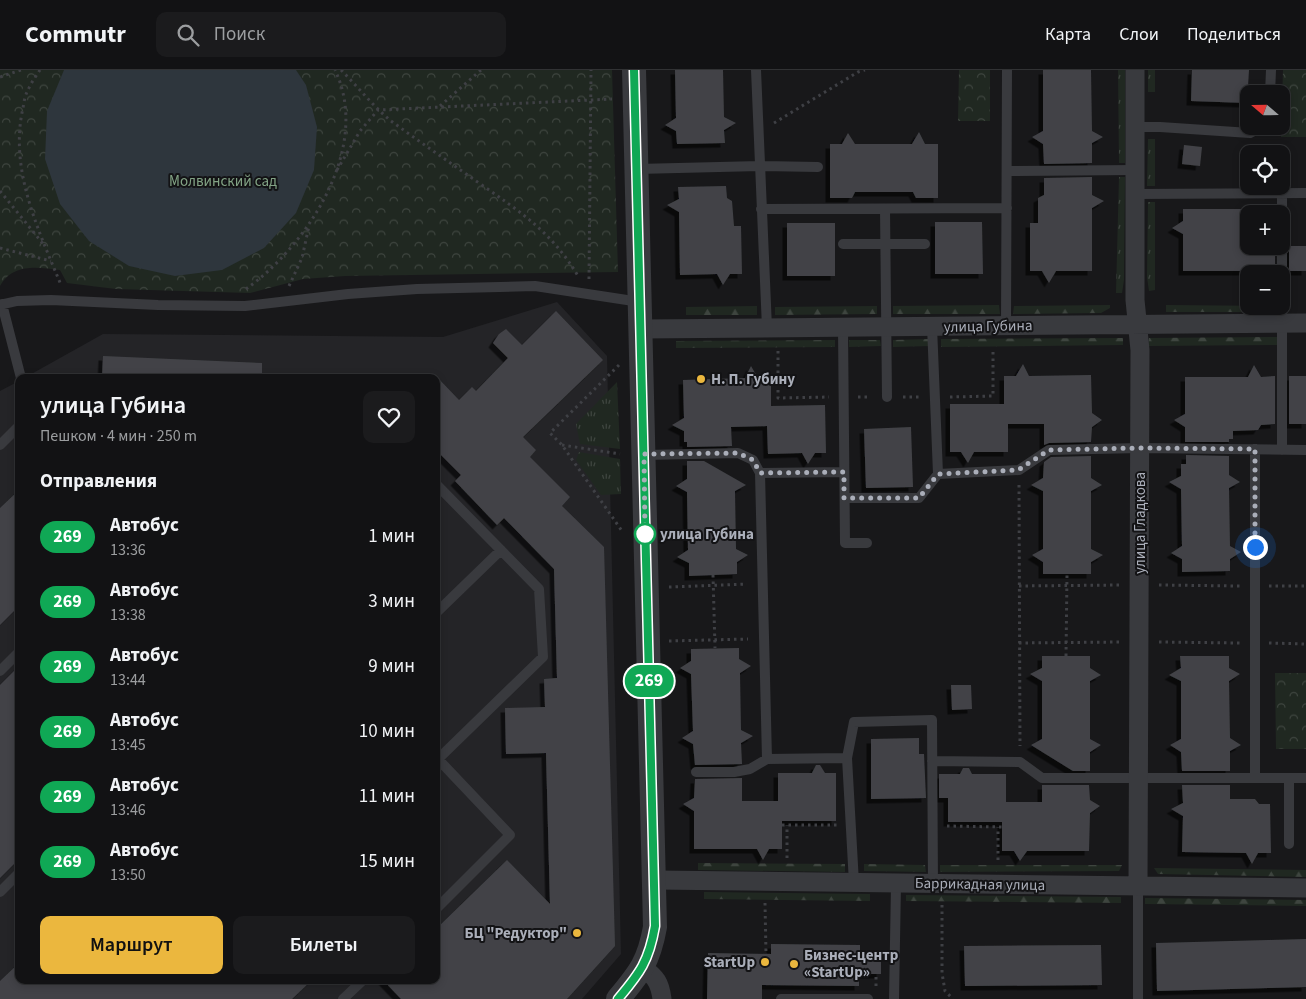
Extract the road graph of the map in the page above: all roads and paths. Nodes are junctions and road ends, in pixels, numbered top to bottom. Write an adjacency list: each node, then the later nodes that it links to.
1 (21, 70): 13 (path)
2 (40, 70): 41 (path)
3 (335, 70): 25 (path)
4 (341, 70): 18 (path)
5 (481, 70): 17 (path)
6 (591, 70): 16 (path)
7 (634, 70): 15 (street)
8 (756, 70): 21 (lane)
9 (865, 70): 21 (path)
10 (1007, 70): 27 (lane)
11 (1135, 70): 19 (street, улица Гладкова)
12 (1271, 70): 14 (lane)
13 (0, 77)
14 (1270, 85)
15 (635, 98): 16 (path); 24 (street)
16 (591, 99): 17 (path); 44 (path)
17 (438, 107): 18 (path)
18 (378, 110): 25 (path); 43 (path)
19 (1135, 127): 20 (lane); 26 (street, улица Гладкова)
20 (1240, 132)
21 (758, 133): 22 (lane)
22 (760, 166): 23 (lane); 24 (lane); 35 (lane)
23 (818, 167)
24 (637, 169): 48 (street)
25 (337, 170): 37 (path)
26 (1135, 170): 27 (lane); 30 (street, улица Гладкова)
27 (1007, 171): 34 (lane)
28 (0, 191): 41 (path)
29 (1306, 193): 32 (lane)
30 (1135, 194): 31 (lane); 53 (street, улица Гладкова)
31 (1240, 194)
32 (1290, 194)
33 (1282, 195): 51 (lane)
34 (1007, 208): 36 (lane); 55 (lane)
35 (761, 209): 36 (lane); 57 (lane)
36 (885, 209): 39 (lane)
37 (309, 225): 47 (path); 50 (path)
38 (844, 244): 39 (lane)
39 (885, 244): 40 (lane); 56 (lane)
40 (925, 244)
41 (46, 247): 45 (path)
42 (0, 248): 45 (path)
43 (568, 259)
44 (590, 259)
45 (52, 262): 46 (path)
46 (68, 300): 49 (lane); 50 (lane)
47 (281, 302): 48 (lane); 50 (lane)
48 (640, 302): 59 (street)
49 (1, 305): 61 (lane)
50 (223, 305)
51 (1282, 323): 52 (street, улица Губина); 53 (street, улица Губина); 68 (lane)
52 (1306, 323)
53 (1137, 324): 55 (street, улица Губина); 66 (street, улица Гладкова)
54 (932, 326): 55 (street, улица Губина); 56 (street, улица Губина); 74 (lane)
55 (1006, 326)
56 (886, 327): 58 (street, улица Губина); 62 (lane)
57 (766, 328): 58 (street, улица Губина); 59 (street, улица Губина)
58 (843, 328): 72 (lane)
59 (641, 329): 70 (street)
60 (623, 361): 65 (path)
61 (20, 374)
62 (886, 397)
63 (15, 430): 64 (lane)
64 (0, 445)
65 (562, 445): 70 (path); 77 (path)
66 (1140, 448): 67 (lane); 71 (lane); 84 (street, улица Гладкова)
67 (1255, 449): 68 (lane); 87 (lane)
68 (1282, 450): 69 (lane)
69 (1306, 450)
70 (635, 455): 73 (lane); 120 (street)
71 (1018, 470): 74 (lane); 85 (path)
72 (844, 472): 73 (lane); 76 (lane)
73 (760, 473): 82 (lane)
74 (938, 474): 76 (lane)
75 (440, 488): 79 (lane)
76 (844, 498): 78 (lane)
77 (623, 532)
78 (867, 543)
79 (501, 550): 90 (lane); 103 (lane)
80 (1067, 574): 86 (path)
81 (713, 575): 83 (path)
82 (763, 583): 83 (path); 91 (lane)
83 (713, 585): 89 (path); 92 (path)
84 (1140, 585): 86 (path); 87 (path); 95 (street, улица Гладкова)
85 (1019, 586): 86 (path); 96 (path)
86 (1067, 586): 94 (path)
87 (1255, 586): 88 (path); 97 (lane)
88 (1306, 586)
89 (667, 587)
90 (440, 610)
91 (764, 638): 92 (path); 105 (lane)
92 (715, 640): 93 (path); 99 (path)
93 (669, 642)
94 (1066, 642): 95 (path); 96 (path); 101 (path)
95 (1139, 642): 97 (path); 110 (street, улица Гладкова)
96 (1019, 643): 108 (path)
97 (1255, 643): 98 (path); 111 (lane)
98 (1306, 644)
99 (715, 648)
100 (15, 656): 102 (lane)
101 (1066, 656)
102 (0, 671)
103 (440, 756)
104 (847, 758): 105 (lane); 106 (lane); 114 (lane)
105 (767, 759): 109 (lane)
106 (932, 761): 108 (lane); 115 (lane)
107 (440, 762): 128 (lane)
108 (1020, 762): 110 (lane)
109 (696, 772)
110 (1139, 778): 111 (lane); 124 (street, улица Гладкова)
111 (1255, 778): 112 (lane)
112 (1289, 778): 113 (lane); 116 (lane)
113 (1306, 778)
114 (851, 825): 117 (path); 121 (lane)
115 (933, 826): 118 (path); 123 (lane)
116 (1288, 844)
117 (786, 858)
118 (998, 860)
119 (15, 877): 126 (lane)
120 (654, 880): 121 (street, Баррикадная улица); 131 (street)
121 (854, 883): 122 (street, Баррикадная улица)
122 (896, 884): 123 (street, Баррикадная улица); 138 (lane)
123 (933, 884): 124 (street, Баррикадная улица)
124 (1138, 886): 125 (street, Баррикадная улица); 140 (lane)
125 (1306, 888)
126 (0, 892)
127 (765, 904): 130 (path)
128 (440, 905)
129 (942, 906): 139 (path)
130 (766, 954)
131 (643, 968): 134 (street); 135 (street)
132 (360, 984): 133 (lane)
133 (343, 999)
134 (618, 999)
135 (662, 999)
136 (781, 999): 137 (lane)
137 (868, 999)
138 (894, 999)
139 (953, 999)
140 (1138, 999)

